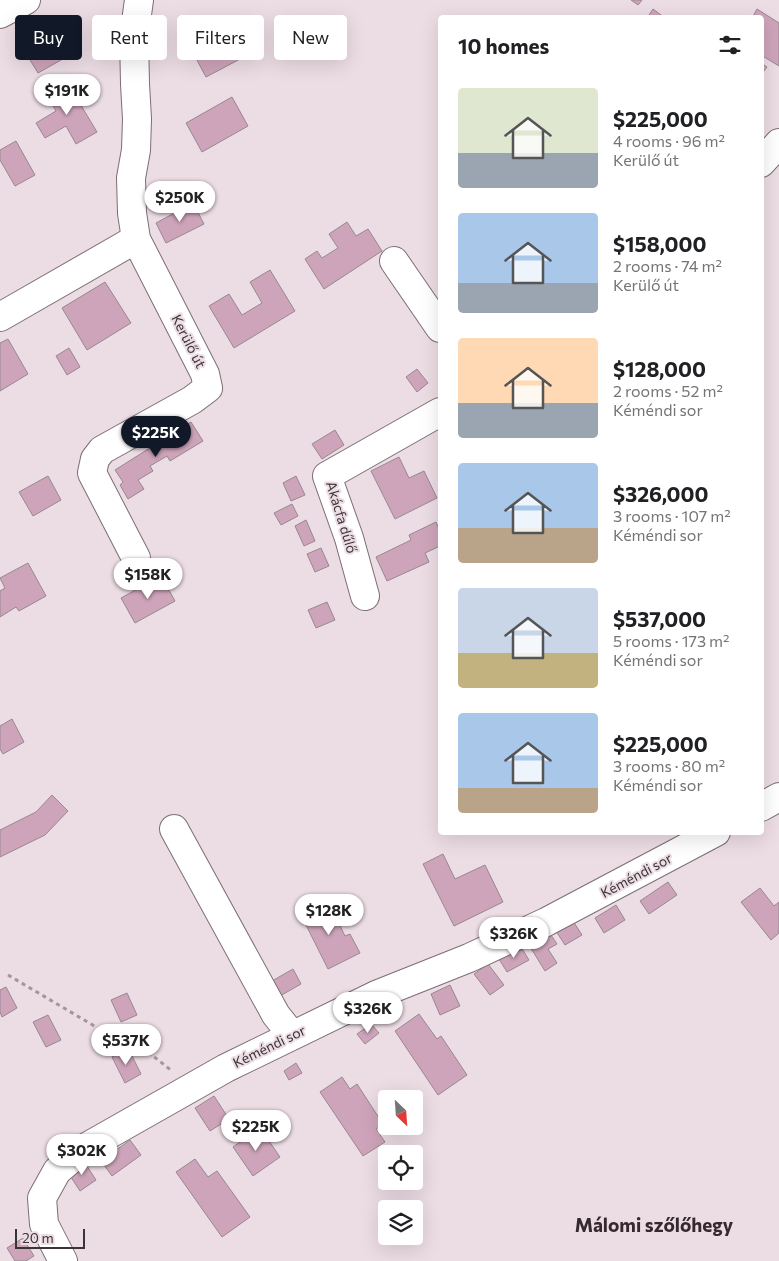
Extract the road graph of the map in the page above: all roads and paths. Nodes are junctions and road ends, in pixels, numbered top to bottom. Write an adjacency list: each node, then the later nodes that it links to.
1 (26, 0): 3 (street)
2 (139, 0): 6 (street, Kerülő út)
3 (0, 14)
4 (779, 143): 5 (street)
5 (764, 160)
6 (136, 239): 8 (street); 11 (street, Kerülő út)
7 (394, 261): 9 (street)
8 (0, 317)
9 (438, 325)
10 (438, 413): 12 (street, Akácfa dűlő)
11 (136, 558)
12 (364, 596)
13 (779, 798): 14 (street)
14 (764, 806)
15 (174, 829): 18 (street)
16 (710, 835): 18 (street, Kéméndi sor)
17 (8, 975): 19 (path)
18 (292, 1035): 19 (street, Kéméndi sor)
19 (192, 1087): 20 (street, Kéméndi sor)
20 (63, 1261)

